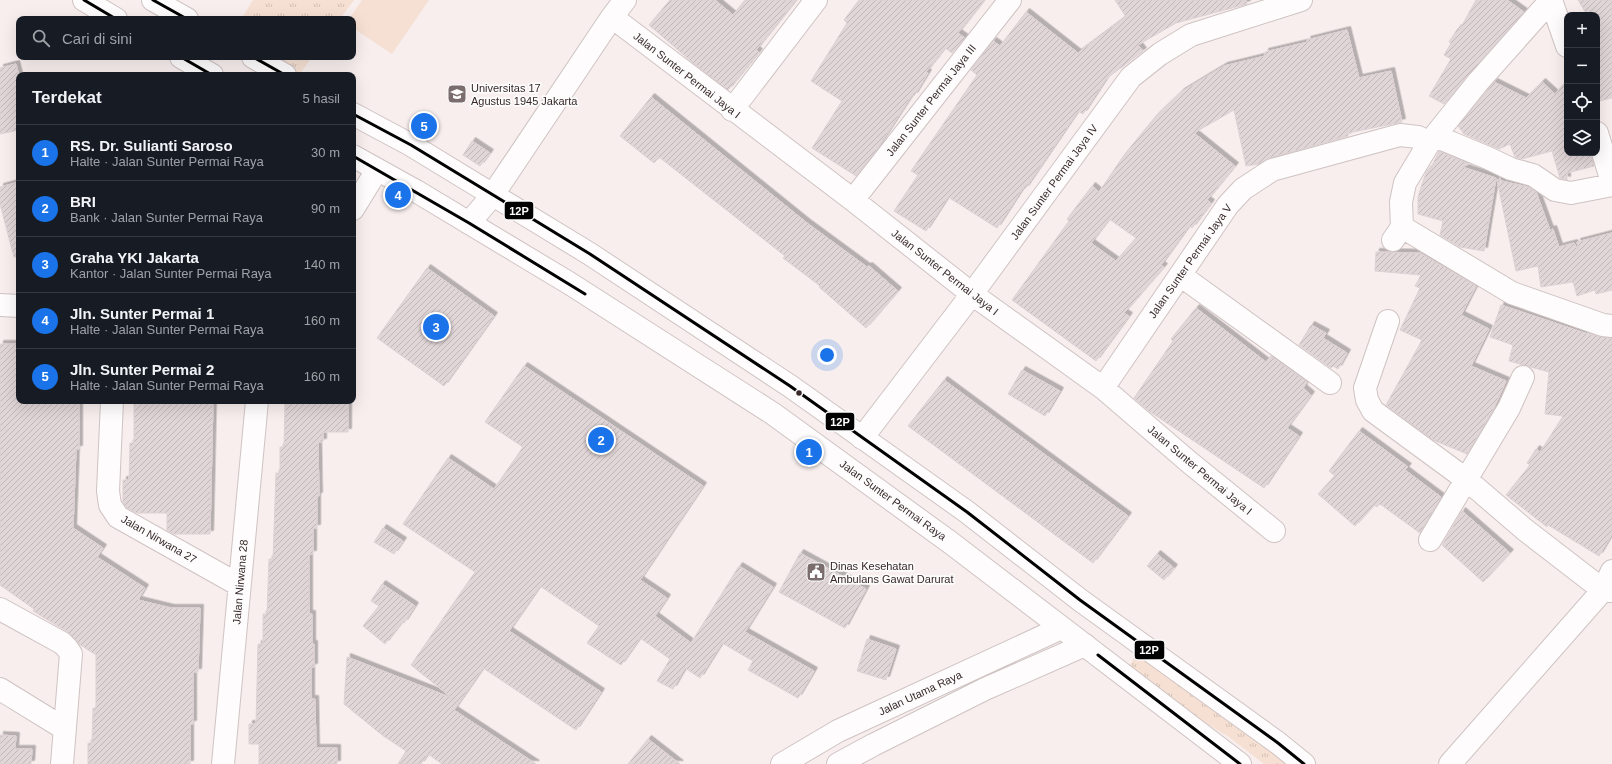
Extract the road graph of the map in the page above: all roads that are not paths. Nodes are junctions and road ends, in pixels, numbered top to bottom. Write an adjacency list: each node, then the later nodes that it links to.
1 (84, 0): 8 (street)
2 (153, 0): 9 (street)
3 (816, 0): 15 (street)
4 (1010, 0): 23 (street, Jalan Sunter Permai Jaya III)
5 (1301, 0): 27 (street, Jalan Sunter Permai Jaya IV)
6 (1551, 0): 10 (street); 17 (street)
7 (619, 8): 15 (street, Jalan Sunter Permai Jaya I); 22 (street, Jalan Sunter Permai Jaya I)
8 (111, 16)
9 (182, 16)
10 (1564, 37)
11 (186, 60): 13 (street)
12 (258, 60): 14 (street)
13 (207, 72)
14 (280, 72)
15 (732, 110): 23 (street, Jalan Sunter Permai Jaya I)
16 (356, 116): 22 (street)
17 (1427, 139): 21 (street); 26 (street, Jalan Sunter Permai Jaya V); 31 (street)
18 (1600, 143): 21 (street)
19 (356, 158): 20 (street, Jalan Sunter Permai Raya)
20 (377, 170): 24 (street); 25 (street, Jalan Sunter Permai Raya)
21 (1612, 184)
22 (492, 196): 25 (street); 37 (street)
23 (853, 200): 27 (street, Jalan Sunter Permai Jaya I)
24 (356, 204)
25 (469, 223): 44 (street, Jalan Sunter Permai Raya)
26 (1180, 275): 33 (street); 34 (street, Jalan Sunter Permai Jaya V)
27 (972, 294): 34 (street, Jalan Sunter Permai Jaya I); 37 (street, Jalan Sunter Permai Jaya IV)
28 (0, 304): 29 (street)
29 (16, 306)
30 (1388, 321): 38 (street)
31 (1612, 326)
32 (1523, 377): 38 (street)
33 (1330, 383)
34 (1102, 388): 39 (street, Jalan Sunter Permai Jaya I)
35 (112, 404): 42 (street, Jalan Nirwana 27)
36 (257, 404): 42 (street, Jalan Nirwana 28)
37 (862, 438): 53 (street)
38 (1467, 480): 40 (street); 41 (street)
39 (1274, 531)
40 (1430, 540)
41 (1609, 584): 54 (street)
42 (239, 585): 49 (street, Jalan Nirwana 28)
43 (0, 609): 47 (street)
44 (1061, 628): 45 (street, Jalan Sunter Permai Raya); 50 (street, Jalan Utama Raya)
45 (1085, 646): 51 (street); 52 (street, Jalan Sunter Permai Raya)
46 (0, 689): 47 (street)
47 (65, 729): 48 (street)
48 (62, 764)
49 (224, 764)
50 (782, 764)
51 (838, 764)
52 (1240, 764)
53 (1304, 764)
54 (1450, 764)

